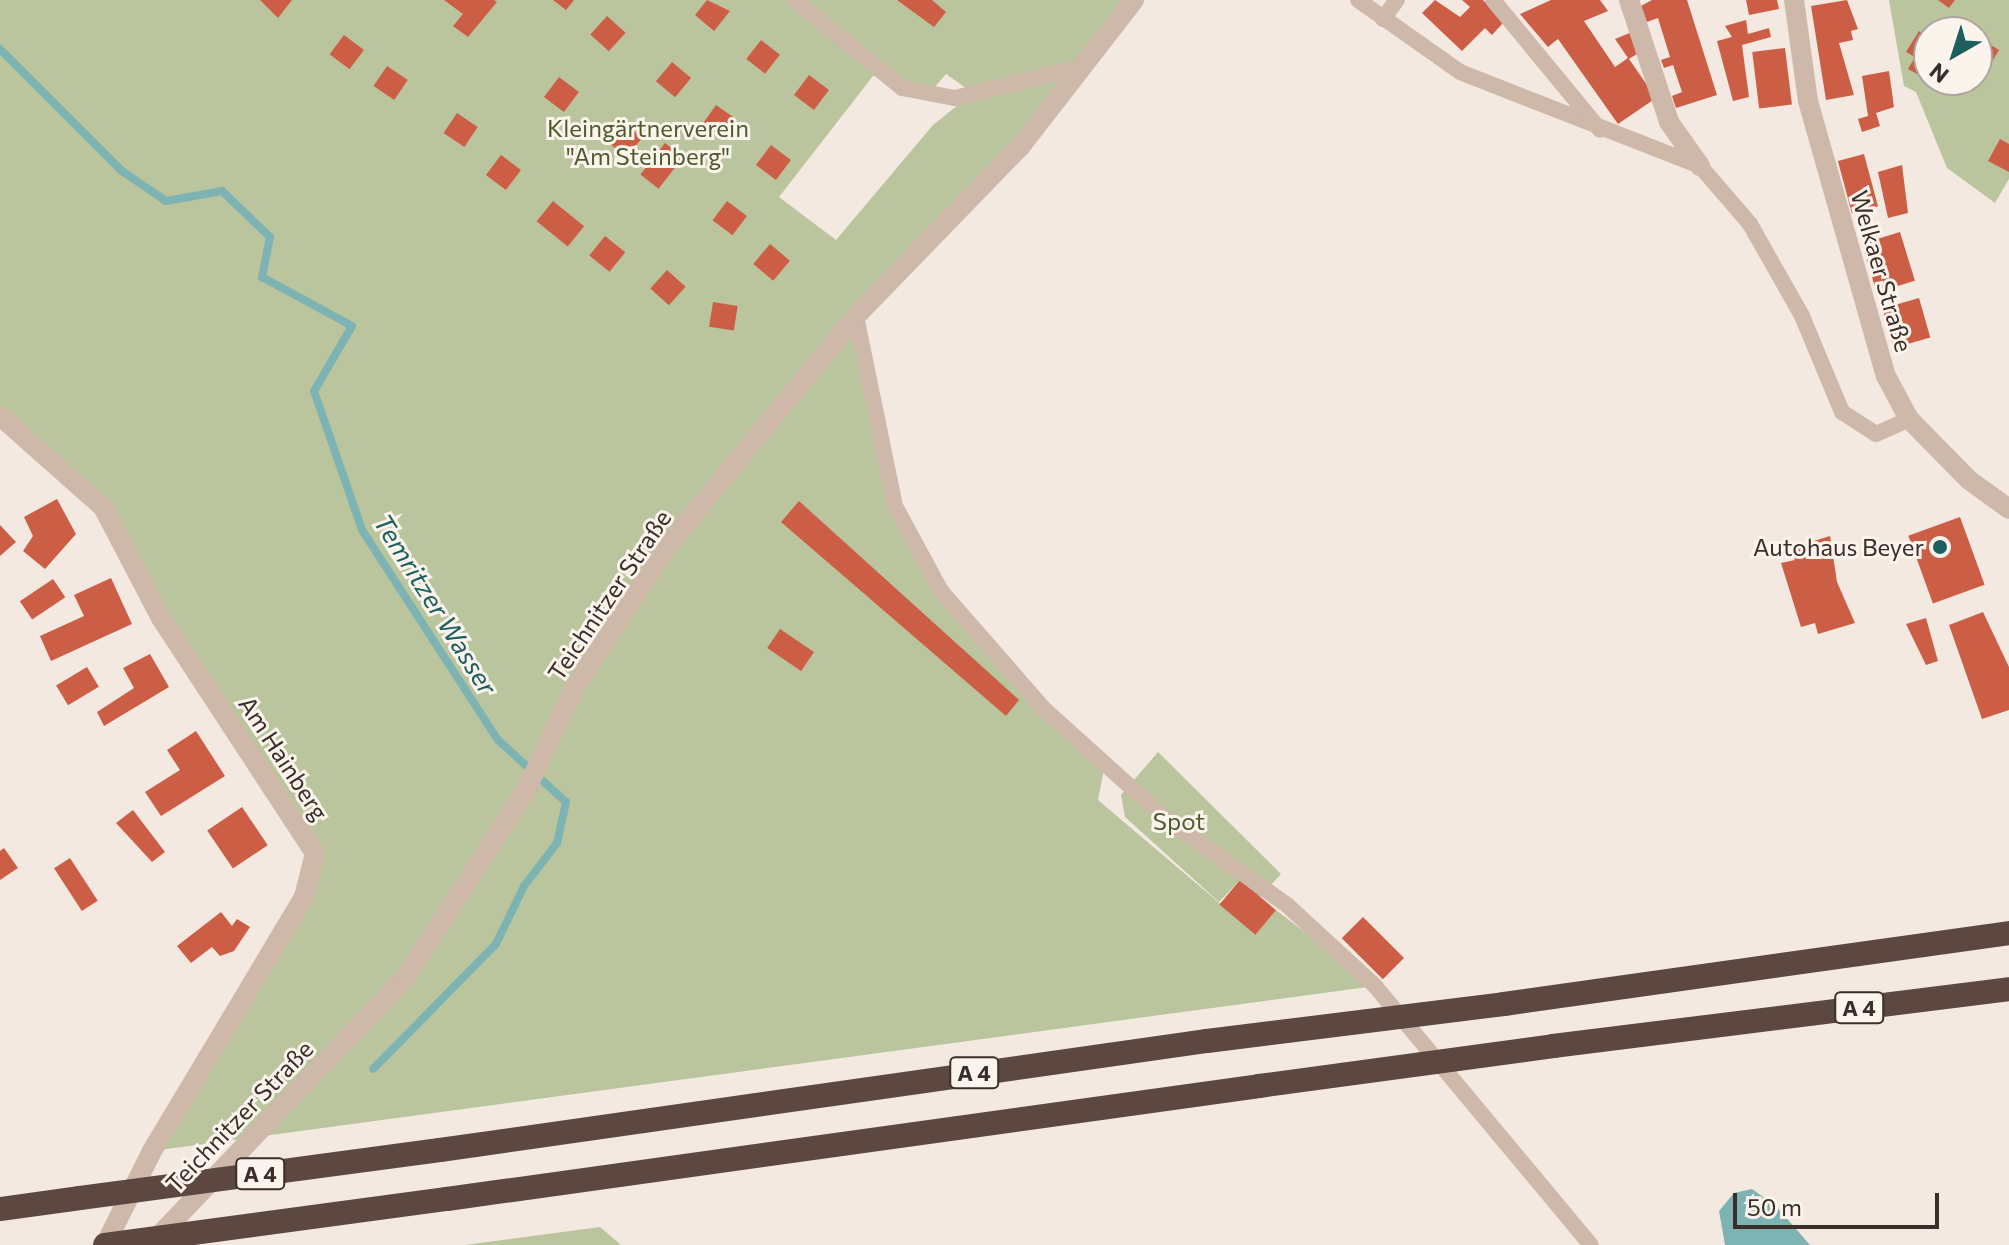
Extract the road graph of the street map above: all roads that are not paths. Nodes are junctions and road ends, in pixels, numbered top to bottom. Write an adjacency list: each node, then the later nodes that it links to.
1 (795, 0): 9 (lane)
2 (1134, 0): 9 (street, Teichnitzer Straße)
3 (1358, 0): 8 (lane)
4 (1397, 0): 8 (lane)
5 (1493, 0): 10 (lane)
6 (1629, 0): 11 (street)
7 (1794, 0): 14 (street, Welkaer Straße)
8 (1383, 19): 10 (lane)
9 (1080, 67): 12 (street, Teichnitzer Straße)
10 (1601, 132): 11 (lane)
11 (1700, 166): 14 (lane)
12 (856, 316): 20 (street, Teichnitzer Straße); 21 (lane)
13 (0, 416): 19 (street, Am Hainberg)
14 (1909, 419): 15 (street, Welkaer Straße)
15 (2009, 509)
16 (2009, 933): 18 (highway, A 4, bridge)
17 (2009, 989): 19 (highway, A 4, bridge)
18 (0, 1209)
19 (105, 1245)
20 (149, 1245)
21 (1591, 1245)

